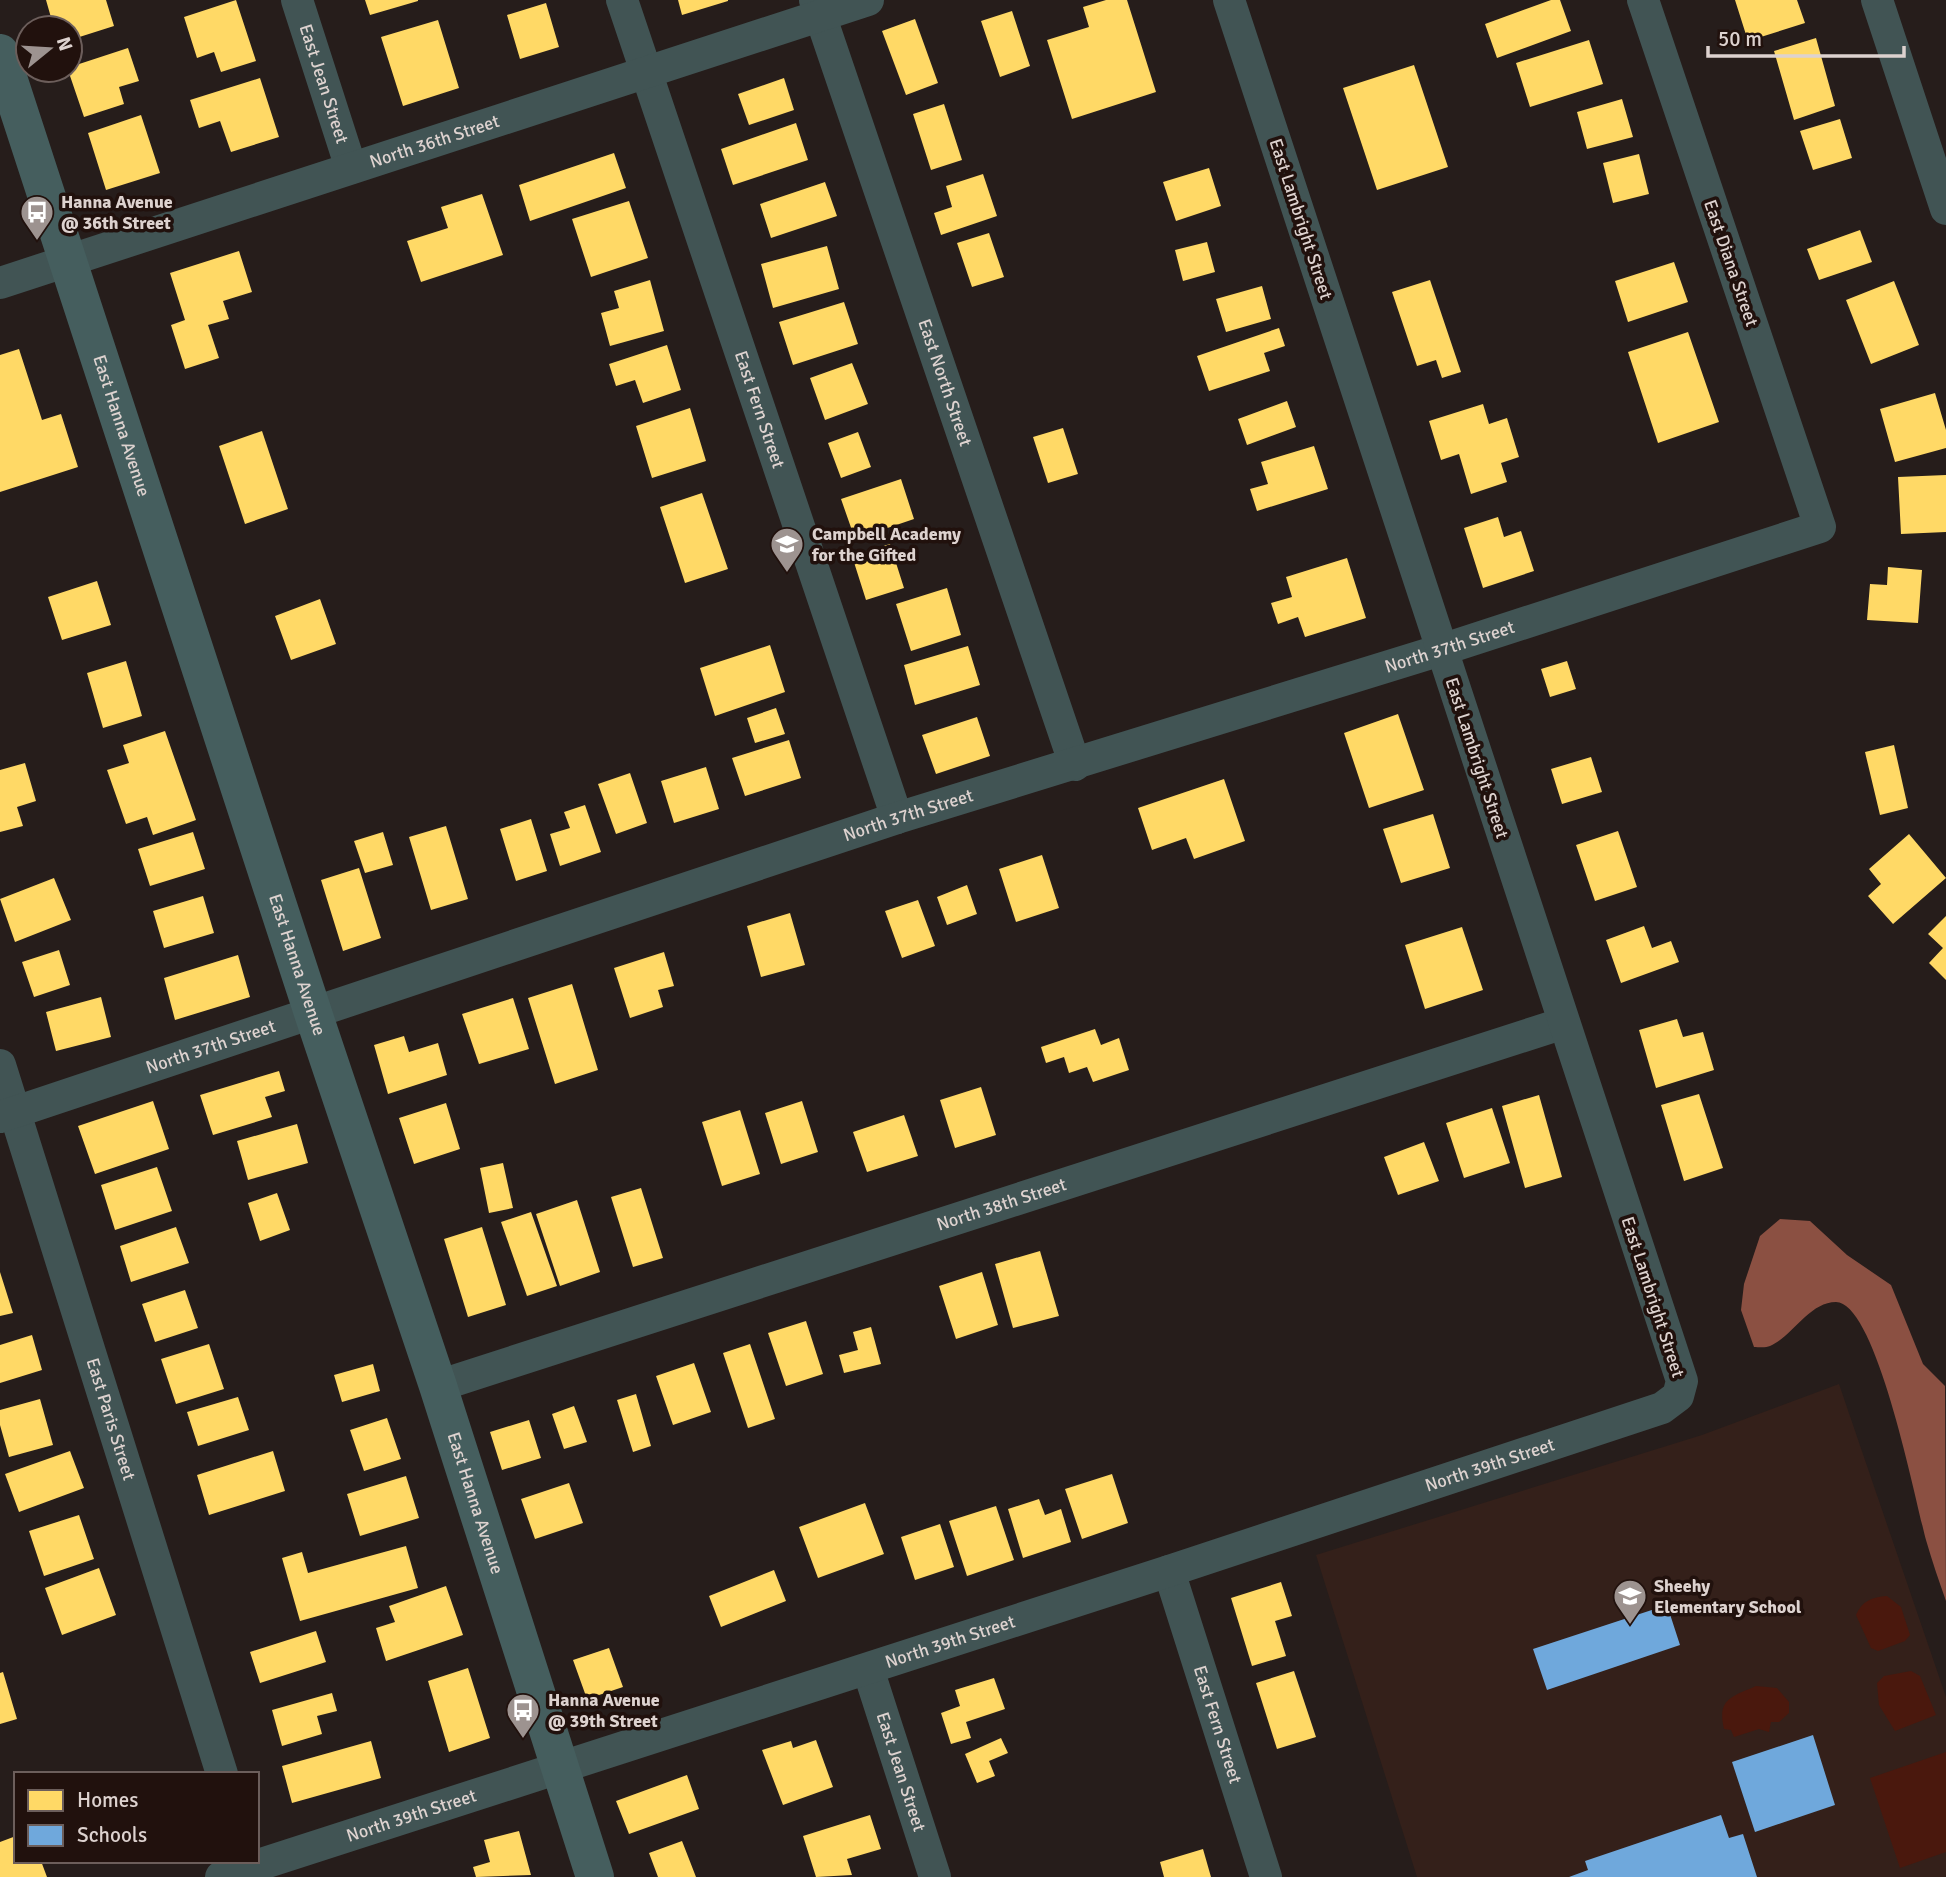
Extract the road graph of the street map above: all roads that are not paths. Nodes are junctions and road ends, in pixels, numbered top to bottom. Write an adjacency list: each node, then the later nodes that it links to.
1 (297, 0): 10 (street, East Jean Street)
2 (622, 0): 9 (street, East Fern Street)
3 (868, 0): 7 (street, North 36th Street)
4 (1229, 0): 15 (street, East Lambright Street)
5 (1643, 0): 14 (street, East Diana Street)
6 (1877, 0): 11 (street)
7 (818, 8): 9 (street, North 36th Street); 16 (street, East North Street)
8 (0, 53): 12 (street, East Hanna Avenue)
9 (646, 72): 10 (street, North 36th Street); 17 (street, East Fern Street)
10 (351, 168): 12 (street, North 36th Street)
11 (1946, 209)
12 (68, 261): 13 (street, North 36th Street); 18 (street, East Hanna Avenue)
13 (0, 282)
14 (1820, 527): 15 (street, North 37th Street)
15 (1441, 650): 16 (street, North 37th Street); 19 (street, East Lambright Street)
16 (1075, 765): 17 (street, North 37th Street)
17 (897, 818): 18 (street, North 37th Street)
18 (313, 1013): 21 (street, North 37th Street); 22 (street, East Hanna Avenue)
19 (1564, 1023): 22 (street, North 38th Street); 23 (street, East Lambright Street)
20 (0, 1065): 21 (street, East Paris Street)
21 (8, 1114): 27 (street, East Paris Street)
22 (438, 1386): 26 (street, East Hanna Avenue)
23 (1678, 1396): 24 (street, North 39th Street)
24 (1169, 1571): 25 (street, North 39th Street); 33 (street, East Fern Street)
25 (868, 1668): 26 (street, North 39th Street); 32 (street, East Jean Street)
26 (560, 1766): 28 (street, North 39th Street); 31 (street, East Hanna Avenue)
27 (221, 1772)
28 (259, 1861)
29 (251, 1864): 30 (street, North 39th Street)
30 (220, 1877)
31 (595, 1877)
32 (935, 1877)
33 (1266, 1877)

